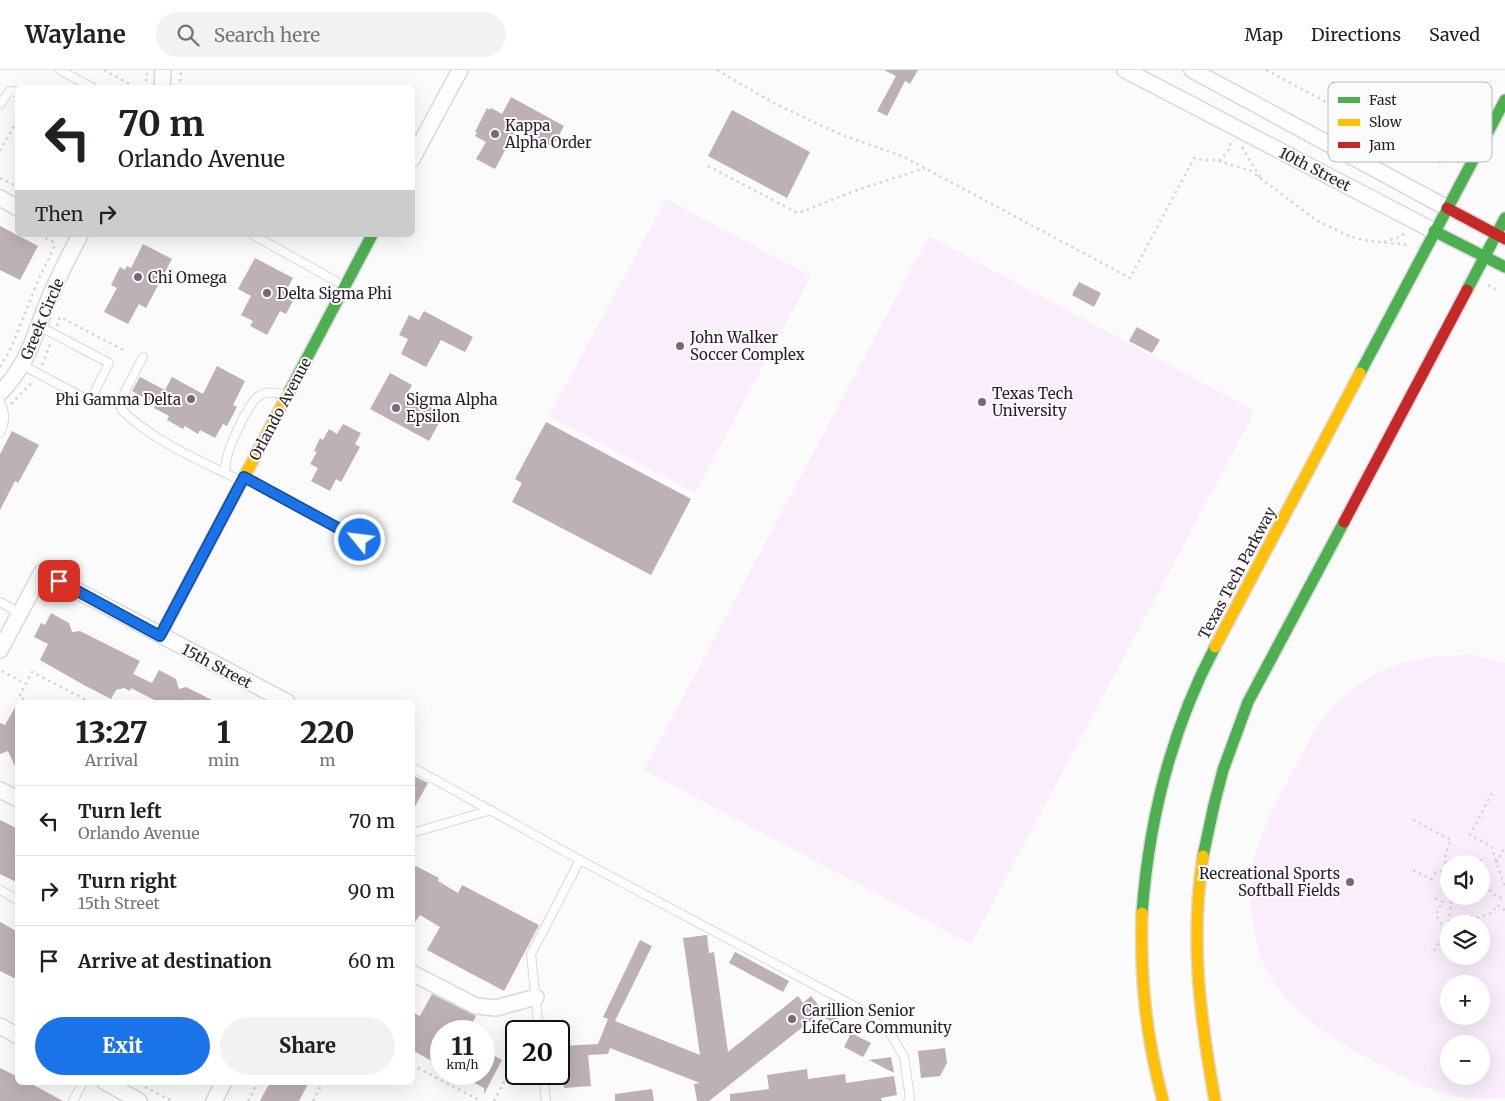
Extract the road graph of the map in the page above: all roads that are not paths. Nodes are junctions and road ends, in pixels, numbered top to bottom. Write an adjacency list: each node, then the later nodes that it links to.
1 (60, 70): 6 (lane)
2 (163, 70): 7 (street)
3 (460, 70): 13 (street)
4 (1125, 70): 20 (street, 10th Street)
5 (1192, 70): 12 (street, 10th Street)
6 (88, 85)
7 (162, 85)
8 (15, 92): 10 (lane)
9 (1505, 100): 11 (main road, Texas Tech Parkway)
10 (0, 105)
11 (1492, 124)
12 (1328, 144)
13 (415, 153)
14 (1362, 162): 18 (street, 10th Street)
15 (1472, 162): 18 (main road, Texas Tech Parkway)
16 (0, 198): 17 (street)
17 (15, 206)
18 (1447, 208): 20 (main road, Texas Tech Parkway); 24 (main road, 10th Street)
19 (1505, 218): 24 (main road)
20 (1434, 231): 25 (main road, 10th Street); 65 (main road, Texas Tech Parkway)
21 (75, 237): 28 (street, Greek Circle)
22 (257, 237): 27 (lane)
23 (371, 237): 27 (main road, Orlando Avenue)
24 (1501, 237): 25 (main road)
25 (1485, 256): 26 (main road, 10th Street); 66 (main road)
26 (1505, 267)
27 (345, 286): 32 (main road, Orlando Avenue)
28 (39, 326): 30 (street, Greek Circle); 30 (lane)
29 (143, 357): 35 (lane)
30 (22, 365): 31 (street, Greek Circle)
31 (0, 393)
32 (288, 394): 35 (lane); 36 (main road, Orlando Avenue)
33 (0, 402): 34 (lane)
34 (0, 433)
35 (226, 473): 36 (lane)
36 (242, 479): 37 (lane); 40 (main road, Orlando Avenue)
37 (360, 540)
38 (0, 602): 39 (lane)
39 (20, 613): 40 (street, 15th Street); 41 (street)
40 (160, 636): 42 (street, 15th Street)
41 (0, 650)
42 (283, 700)
43 (415, 769): 46 (lane)
44 (0, 790): 45 (street)
45 (15, 798)
46 (491, 810): 47 (lane); 48 (lane)
47 (415, 832)
48 (580, 860): 52 (lane); 64 (lane)
49 (0, 890): 50 (lane)
50 (15, 898)
51 (415, 975): 52 (street)
52 (536, 997): 53 (lane)
53 (538, 1020)
54 (0, 1026): 55 (street)
55 (15, 1034)
56 (82, 1085): 60 (lane)
57 (110, 1085): 61 (street)
58 (222, 1085): 62 (street)
59 (544, 1085): 63 (lane)
60 (74, 1101)
61 (139, 1101)
62 (214, 1101)
63 (546, 1101)
64 (908, 1101)
65 (1163, 1101)
66 (1215, 1101)

